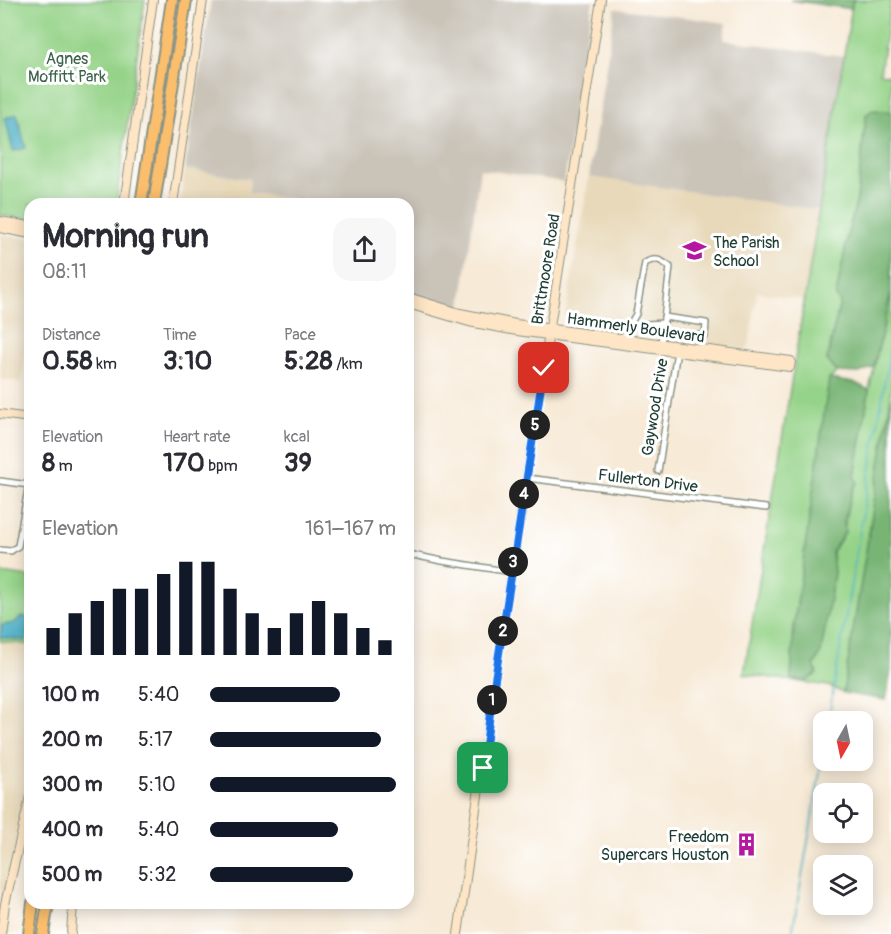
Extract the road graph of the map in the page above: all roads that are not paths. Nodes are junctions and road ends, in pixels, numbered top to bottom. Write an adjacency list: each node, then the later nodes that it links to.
1 (153, 0): 6 (main road)
2 (172, 0): 7 (highway)
3 (186, 0): 8 (highway)
4 (203, 0): 9 (main road)
5 (601, 0): 20 (main road, Brittmoore Road)
6 (125, 198)
7 (142, 198)
8 (155, 198)
9 (174, 198)
10 (0, 221): 11 (main road)
11 (24, 225)
12 (0, 228): 13 (main road)
13 (24, 233)
14 (414, 299): 20 (main road, Hammerly Boulevard)
15 (414, 306): 20 (main road, Hammerly Boulevard)
16 (633, 319): 17 (street); 18 (street); 19 (street)
17 (664, 320): 18 (street); 21 (street); 21 (street)
18 (646, 324): 19 (street)
19 (628, 329): 22 (street)
20 (549, 332): 22 (main road, Hammerly Boulevard); 23 (main road, Hammerly Boulevard); 30 (main road, Brittmoore Road)
21 (663, 332): 24 (street)
22 (622, 338): 23 (main road, Hammerly Boulevard)
23 (630, 343): 24 (main road, Hammerly Boulevard); 25 (main road, Hammerly Boulevard)
24 (662, 344): 25 (main road, Hammerly Boulevard)
25 (677, 350): 26 (main road, Hammerly Boulevard); 29 (street, Gaywood Drive)
26 (790, 364)
27 (0, 414): 28 (main road)
28 (24, 417)
29 (658, 471)
30 (526, 478): 33 (street, Fullerton Drive); 37 (main road, Brittmoore Road)
31 (0, 481): 32 (street)
32 (24, 484)
33 (766, 508)
34 (24, 512): 35 (street)
35 (0, 549)
36 (414, 555): 37 (street)
37 (512, 572): 46 (main road, Brittmoore Road)
38 (24, 823): 42 (main road)
39 (32, 909): 43 (highway)
40 (47, 909): 44 (highway)
41 (73, 909): 45 (main road)
42 (1, 934)
43 (29, 934)
44 (43, 934)
45 (71, 934)
46 (458, 934)

